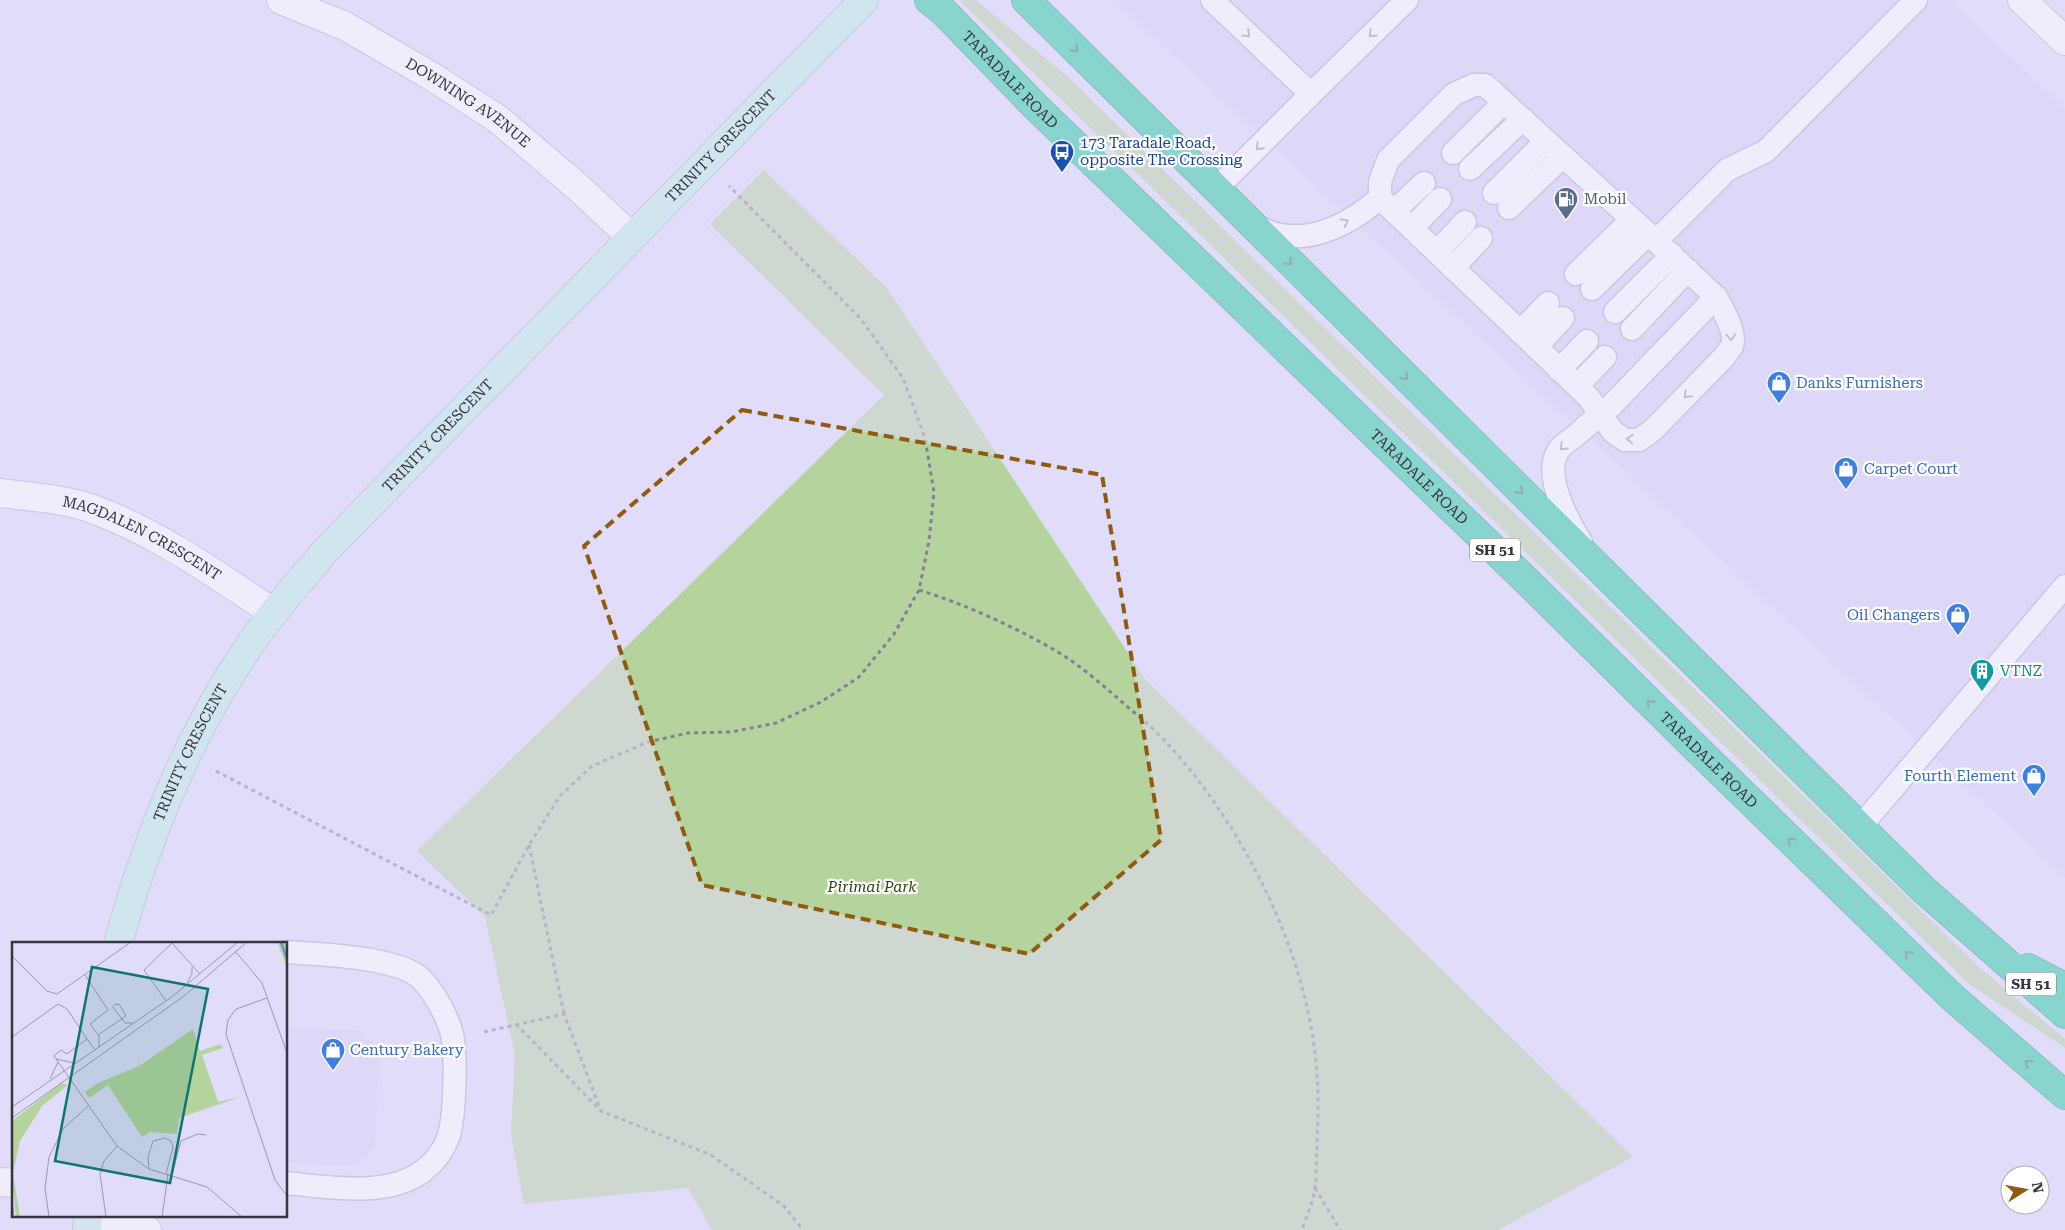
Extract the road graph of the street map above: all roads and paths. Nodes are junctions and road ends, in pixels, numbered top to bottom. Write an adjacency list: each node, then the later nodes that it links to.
1 (281, 0): 25 (street, DOWNING AVENUE)
2 (864, 0): 16 (street, TRINITY CRESCENT)
3 (929, 0): 55 (highway, TARADALE ROAD / SH 51, one-way to 3)
4 (1212, 0): 10 (lane, one-way to 10)
5 (1407, 0): 10 (lane, one-way to 10)
6 (1916, 0): 26 (lane)
7 (2022, 0): 9 (street)
8 (1034, 5): 19 (highway, SH 51, one-way to 19)
9 (2065, 41)
10 (1311, 94): 19 (lane, one-way to 19)
11 (1504, 102): 12 (lane); 14 (lane); 21 (lane)
12 (1522, 119): 13 (lane); 17 (lane)
13 (1546, 141): 15 (lane); 15 (lane)
14 (1453, 153)
15 (1563, 156): 22 (lane)
16 (706, 163): 25 (street, TRINITY CRESCENT); 42 (path)
17 (1470, 169)
18 (1424, 183): 21 (lane)
19 (1216, 190): 23 (highway, SH 51)
20 (1440, 199): 24 (lane)
21 (1387, 205): 23 (lane, one-way to 21); 24 (lane)
22 (1632, 219): 26 (lane); 26 (lane)
23 (1250, 223): 40 (highway, SH 51, one-way to 40)
24 (1412, 228): 27 (lane)
25 (631, 237): 43 (street, TRINITY CRESCENT)
26 (1666, 250): 29 (lane); 31 (lane); 32 (lane)
27 (1437, 252): 28 (lane); 28 (lane)
28 (1453, 268): 33 (lane)
29 (1716, 297): 38 (lane); 38 (lane, one-way to 38)
30 (1556, 310): 33 (lane)
31 (1615, 312)
32 (1632, 329)
33 (1528, 339): 36 (lane)
34 (1587, 341): 36 (lane)
35 (1604, 357): 37 (lane)
36 (1559, 370): 37 (lane)
37 (1577, 386): 38 (lane)
38 (1599, 414): 40 (lane, one-way to 40)
39 (0, 493): 43 (street, MAGDALEN CRESCENT)
40 (1596, 567): 45 (highway, SH 51)
41 (2065, 586): 45 (lane)
42 (919, 590): 46 (path); 58 (path)
43 (274, 613): 44 (street, TRINITY CRESCENT)
44 (185, 759): 46 (path); 47 (street, TRINITY CRESCENT)
45 (1860, 827): 49 (highway, SH 51)
46 (529, 845): 51 (path)
47 (119, 942)
48 (288, 952): 54 (lane)
49 (1998, 953): 50 (highway); 52 (highway, SH 51)
50 (2065, 987)
51 (564, 1014): 53 (path); 56 (path)
52 (2065, 1014)
53 (516, 1024): 54 (path); 56 (path)
54 (453, 1039): 57 (lane)
55 (2065, 1095)
56 (601, 1111): 61 (path)
57 (288, 1183)
58 (1315, 1188): 62 (path); 63 (path)
59 (87, 1225): 60 (street)
60 (147, 1230)
61 (803, 1230)
62 (1302, 1230)
63 (1340, 1230)

